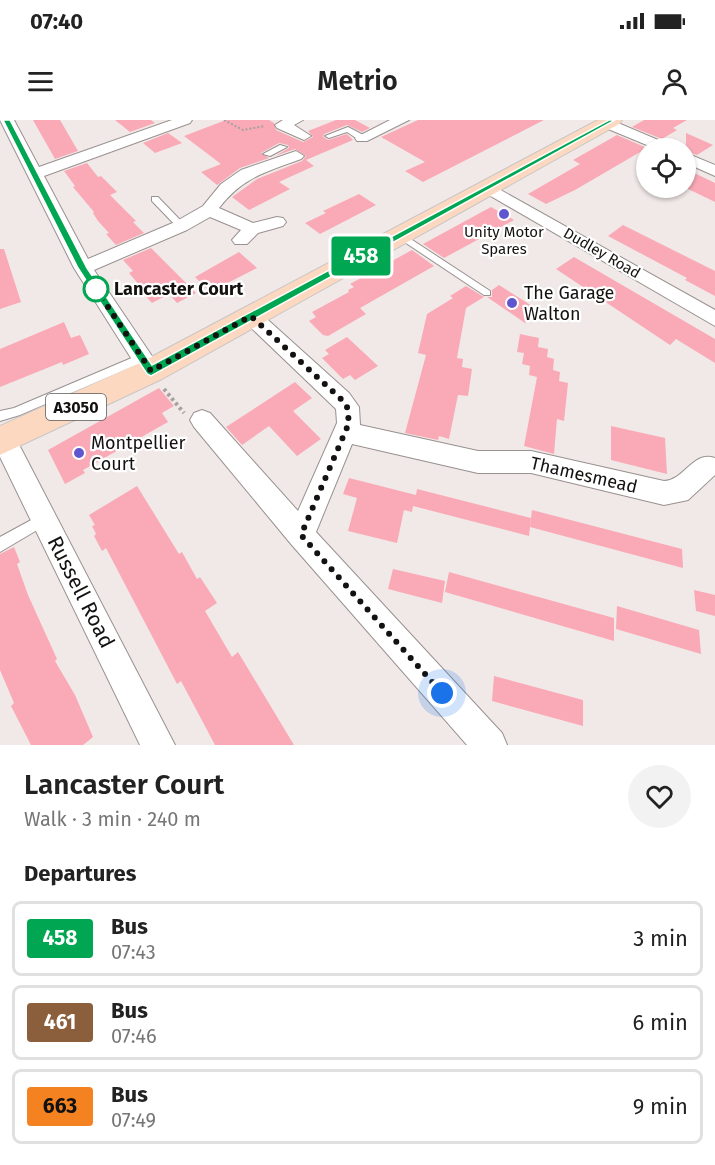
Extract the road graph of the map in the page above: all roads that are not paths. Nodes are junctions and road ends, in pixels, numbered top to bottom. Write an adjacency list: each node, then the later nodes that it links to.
1 (7, 120): 13 (street)
2 (185, 120): 13 (street)
3 (402, 120): 8 (street)
4 (289, 122): 6 (street)
5 (609, 122): 9 (street); 14 (main road, A3050)
6 (304, 136)
7 (329, 136): 8 (lane)
8 (362, 138)
9 (643, 138)
10 (281, 155): 16 (street)
11 (696, 162): 12 (street)
12 (715, 171)
13 (33, 174): 21 (street)
14 (488, 188): 19 (main road, A3050); 24 (street, Dudley Road)
15 (155, 199): 18 (lane)
16 (209, 210): 17 (street); 18 (street)
17 (277, 222)
18 (181, 226): 20 (street); 21 (street)
19 (400, 235): 22 (lane); 23 (main road, A3050)
20 (195, 238)
21 (83, 268): 25 (street)
22 (487, 293)
23 (251, 316): 25 (main road, A3050); 28 (street)
24 (715, 319)
25 (149, 370): 27 (main road, A3050)
26 (202, 420): 31 (street)
27 (1, 432): 30 (street, Russell Road)
28 (345, 432): 29 (street, Thamesmead); 31 (street)
29 (707, 466)
30 (44, 519): 32 (lane); 33 (street, Russell Road)
31 (301, 535): 34 (street)
32 (0, 545)
33 (158, 745)
34 (490, 745)

